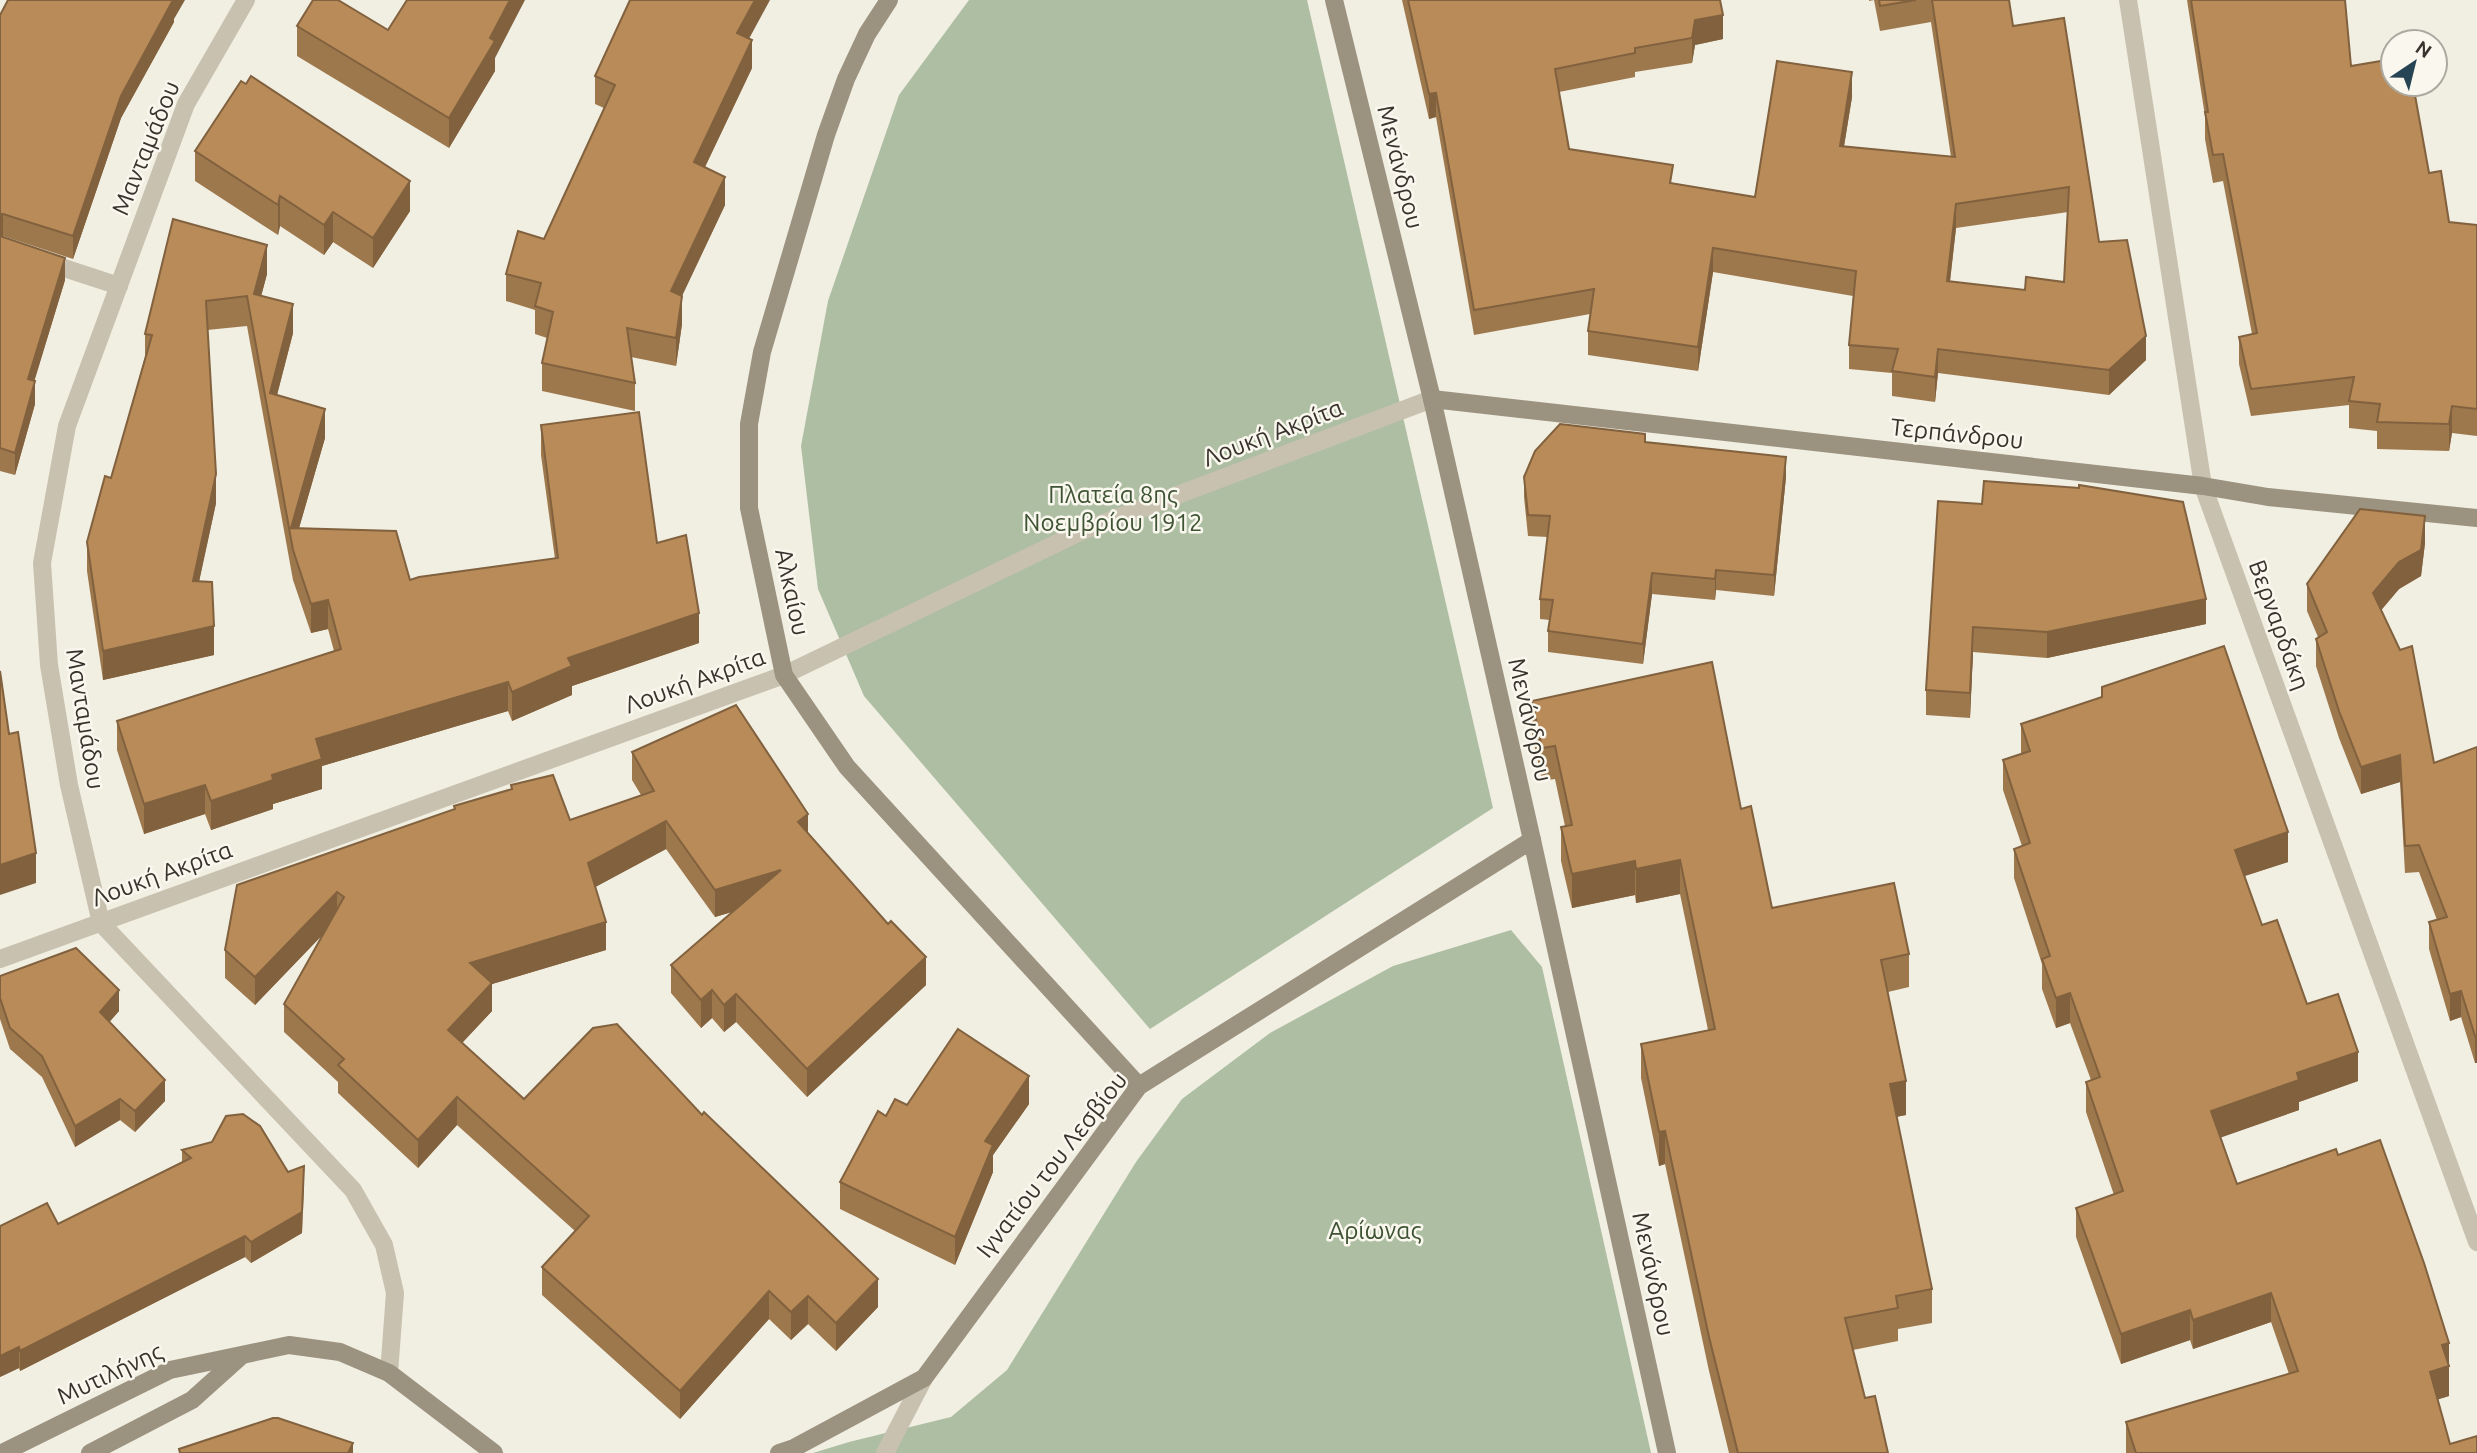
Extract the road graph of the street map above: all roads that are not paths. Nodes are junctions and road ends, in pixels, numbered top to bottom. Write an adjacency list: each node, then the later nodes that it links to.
1 (246, 0): 6 (street, Μανταμάδου)
2 (889, 0): 10 (street, Αλκαίου)
3 (1334, 0): 7 (street, Μενάνδρου)
4 (2128, 0): 8 (street, Βερναρδάκη)
5 (0, 247): 6 (street)
6 (119, 286): 12 (street, Μανταμάδου)
7 (1432, 399): 8 (street, Τερπάνδρου); 10 (street, Λουκή Ακρίτα); 11 (street, Μενάνδρου)
8 (2203, 486): 9 (street, Τερπάνδρου); 15 (street, Βερναρδάκη)
9 (2477, 518)
10 (784, 675): 12 (street, Λουκή Ακρίτα); 14 (street, Αλκαίου)
11 (1532, 840): 14 (street, Ιγνατίου του Λεσβίου); 24 (street, Μενάνδρου)
12 (101, 923): 13 (street, Λουκή Ακρίτα); 17 (street)
13 (0, 959)
14 (1139, 1086): 18 (street, Ιγνατίου του Λεσβίου)
15 (2477, 1242)
16 (243, 1354): 17 (street, Μυτιλήνης); 19 (street, Μυτιλήνης); 20 (street)
17 (389, 1373): 21 (street)
18 (924, 1378): 22 (street, Ιγνατίου του Λεσβίου); 23 (street)
19 (2, 1453)
20 (90, 1453)
21 (494, 1453)
22 (779, 1453)
23 (885, 1453)
24 (1667, 1453)

